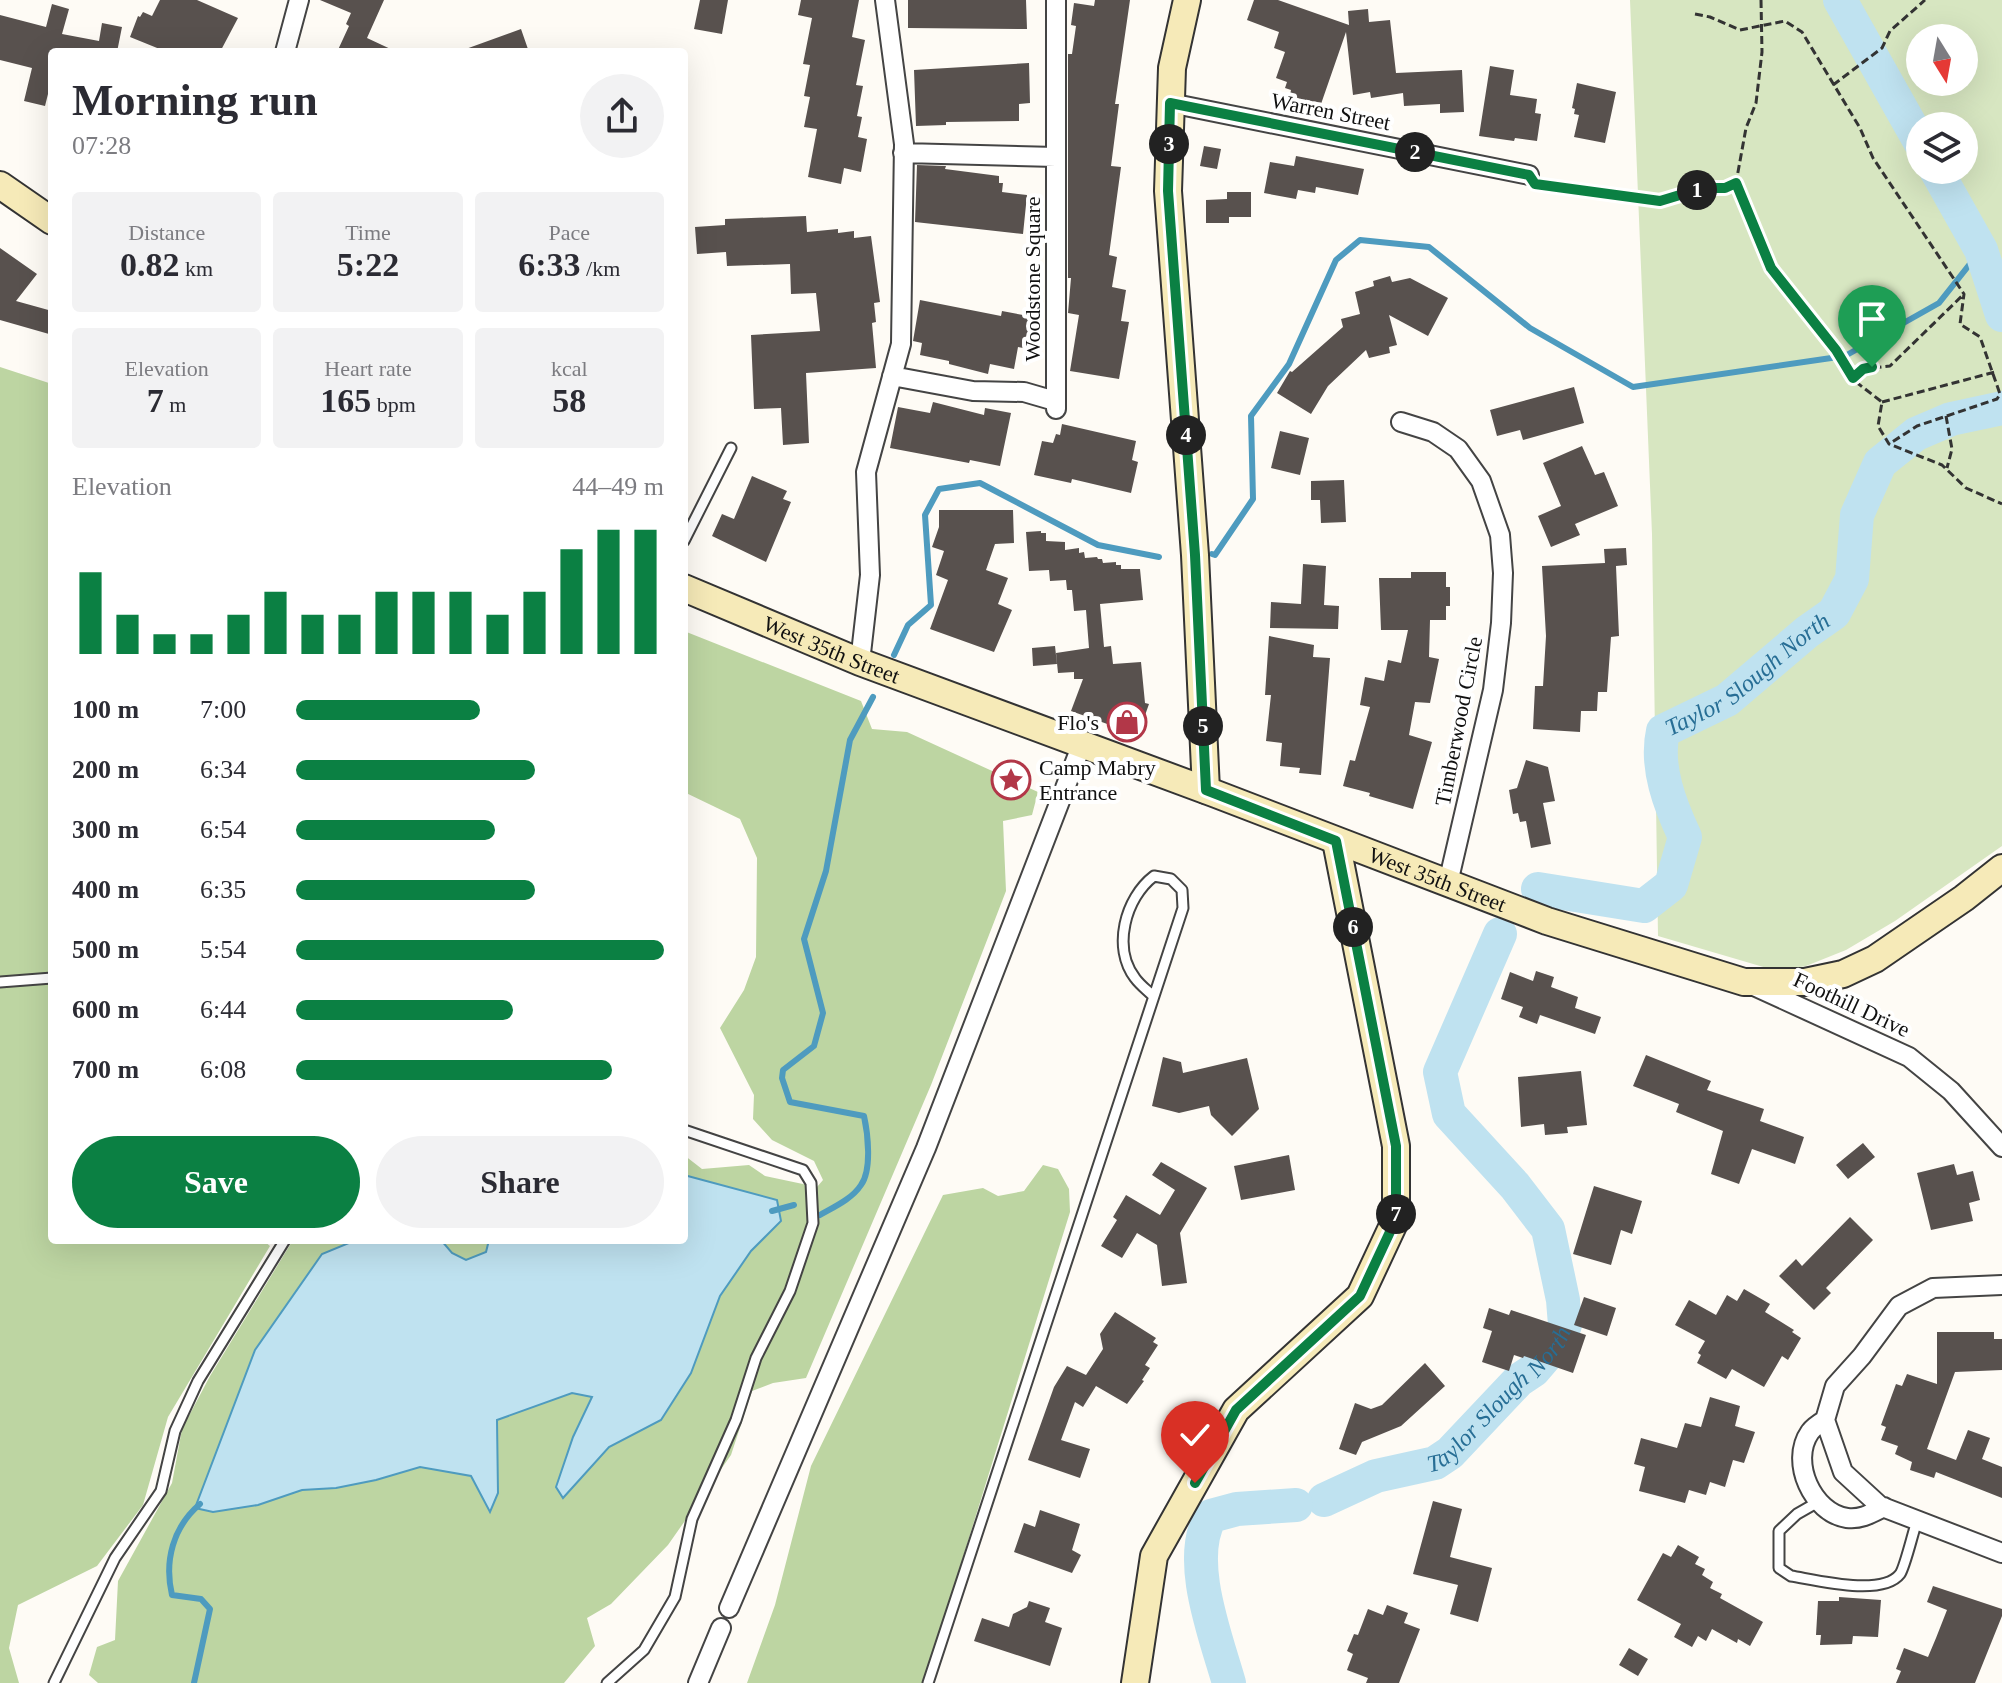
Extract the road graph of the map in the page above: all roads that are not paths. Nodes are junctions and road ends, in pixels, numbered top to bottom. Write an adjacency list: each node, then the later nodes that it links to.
1 (299, 0): 5 (street)
2 (885, 0): 7 (street)
3 (1056, 0): 8 (street, Woodstone Square)
4 (1187, 0): 6 (street)
5 (286, 48)
6 (1170, 103): 9 (street, Warren Street); 19 (street)
7 (903, 153): 8 (street); 12 (street)
8 (1056, 157): 12 (street, Woodstone Square)
9 (1529, 175)
10 (0, 185): 11 (street)
11 (48, 218)
12 (892, 376): 17 (street)
13 (1401, 422): 22 (street, Timberwood Circle)
14 (731, 448): 15 (lane)
15 (688, 533)
16 (688, 590): 17 (street, West 35th Street)
17 (860, 662): 18 (street, West 35th Street)
18 (1082, 744): 19 (street, West 35th Street); 36 (street)
19 (1206, 790): 20 (street, West 35th Street)
20 (1336, 841): 22 (street, West 35th Street); 42 (street)
21 (2002, 868): 25 (street, West 35th Street)
22 (1448, 883): 25 (street, West 35th Street)
23 (48, 978): 24 (lane)
24 (0, 982)
25 (1744, 982): 28 (street, Foothill Drive)
26 (1153, 996): 26 (lane); 41 (lane)
27 (688, 1131): 39 (lane)
28 (2002, 1147)
29 (283, 1244): 38 (lane)
30 (2002, 1285): 31 (street)
31 (1825, 1420): 32 (street); 33 (street)
32 (1818, 1502): 33 (street); 34 (lane)
33 (1884, 1507): 34 (street)
34 (1917, 1521): 35 (street)
35 (2002, 1553)
36 (729, 1608)
37 (721, 1628): 40 (street)
38 (54, 1683)
39 (607, 1683)
40 (698, 1683)
41 (928, 1683)
42 (1135, 1683)

